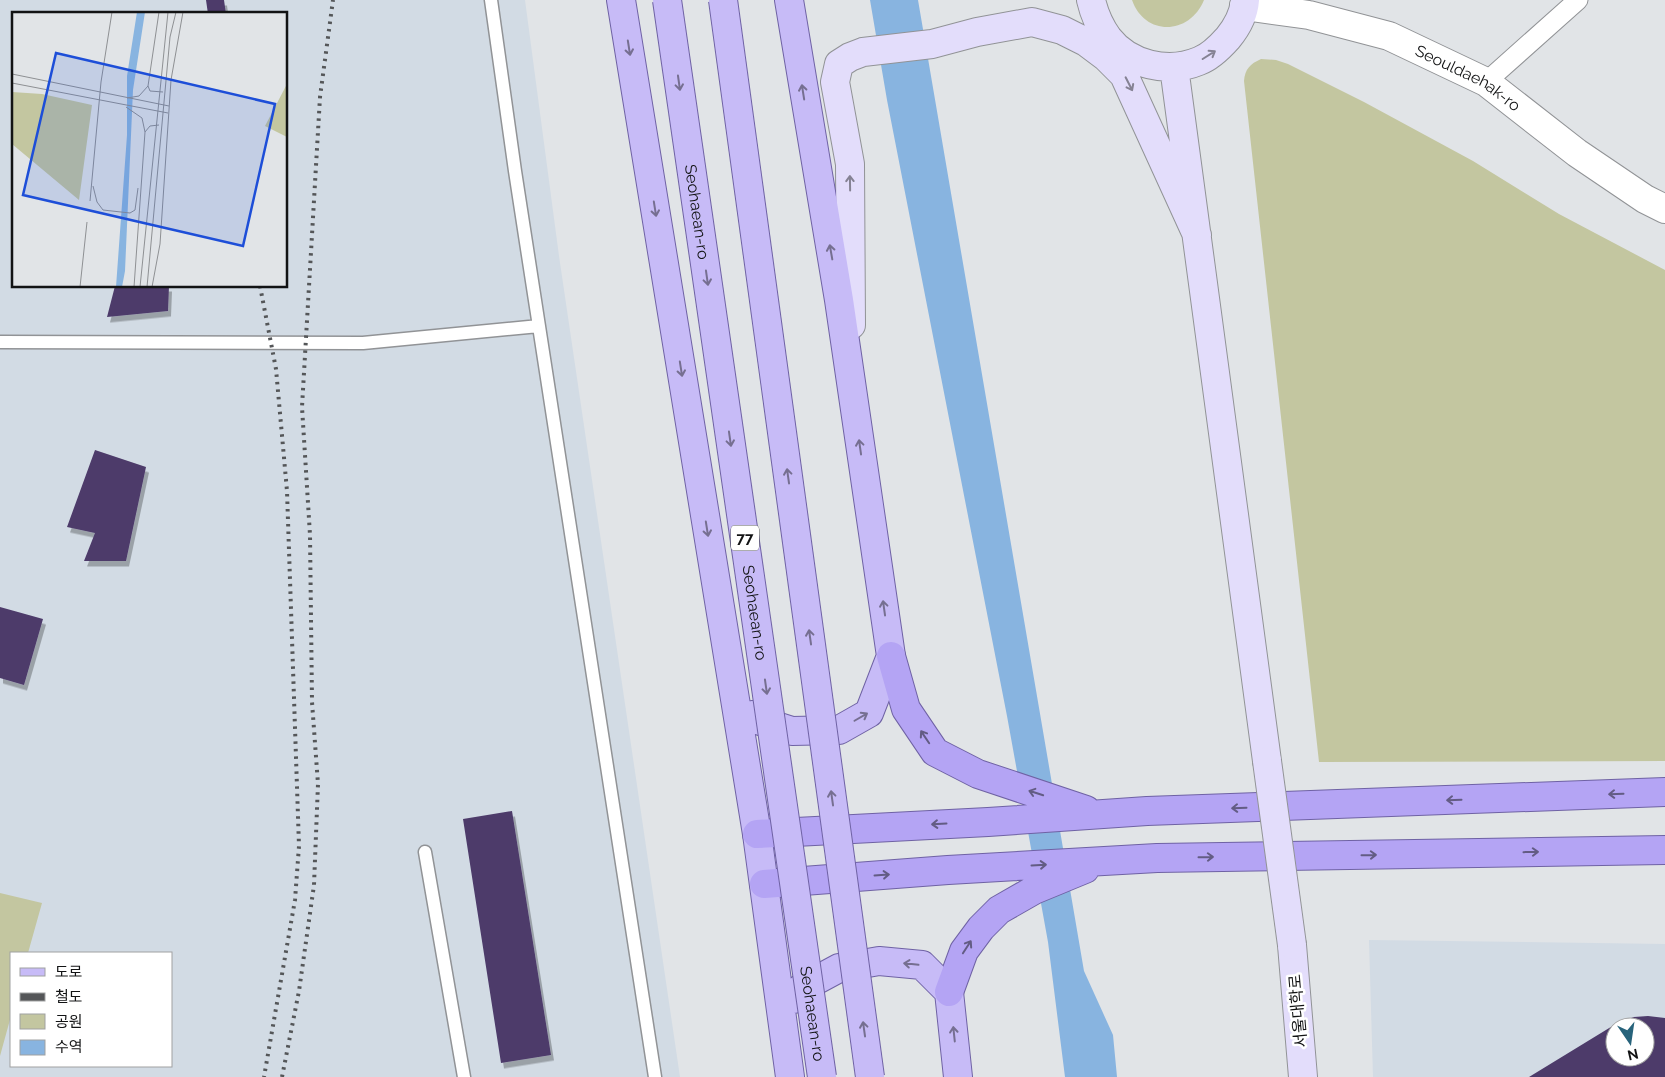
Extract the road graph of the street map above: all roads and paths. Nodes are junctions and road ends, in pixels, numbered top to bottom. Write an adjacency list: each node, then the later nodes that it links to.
1 (491, 0): 15 (lane)
2 (622, 0): 19 (main road, one-way to 19)
3 (667, 0): 32 (main road, Seohaean-ro / 77, one-way to 32, bridge)
4 (723, 0): 33 (main road, one-way to 4, bridge)
5 (789, 0): 17 (main road, one-way to 5)
6 (1091, 0): 10 (main road, Seouldaehak-ro)
7 (1578, 0): 12 (street)
8 (1245, 3): 11 (main road, Seouldaehak-ro, one-way to 8); 12 (street, Seouldaehak-ro)
9 (1033, 14): 10 (main road); 14 (main road, one-way to 14); 17 (main road, one-way to 9)
10 (1108, 39): 11 (main road, Seouldaehak-ro)
11 (1174, 67): 14 (main road, 서울대학로)
12 (1486, 82): 13 (street, Seouldaehak-ro)
13 (1665, 209)
14 (1197, 235): 35 (main road, 서울대학로, bridge)
15 (539, 326): 16 (lane); 30 (lane)
16 (0, 342)
17 (852, 390): 18 (main road, one-way to 17)
18 (891, 656): 19 (main road, one-way to 18); 21 (highway, one-way to 18)
19 (732, 684): 22 (main road)
20 (1665, 792): 21 (highway, one-way to 21)
21 (1099, 814): 22 (highway, one-way to 22)
22 (757, 834): 26 (main road)
23 (1665, 850): 25 (highway, one-way to 23)
24 (425, 852): 29 (lane)
25 (1102, 861): 26 (highway, one-way to 25); 27 (highway, one-way to 25)
26 (764, 884): 28 (main road)
27 (949, 992): 28 (main road, one-way to 28); 34 (main road, one-way to 27)
28 (782, 1019): 31 (main road)
29 (464, 1077)
30 (655, 1077)
31 (790, 1077)
32 (822, 1077)
33 (870, 1077)
34 (958, 1077)
35 (1303, 1077)

